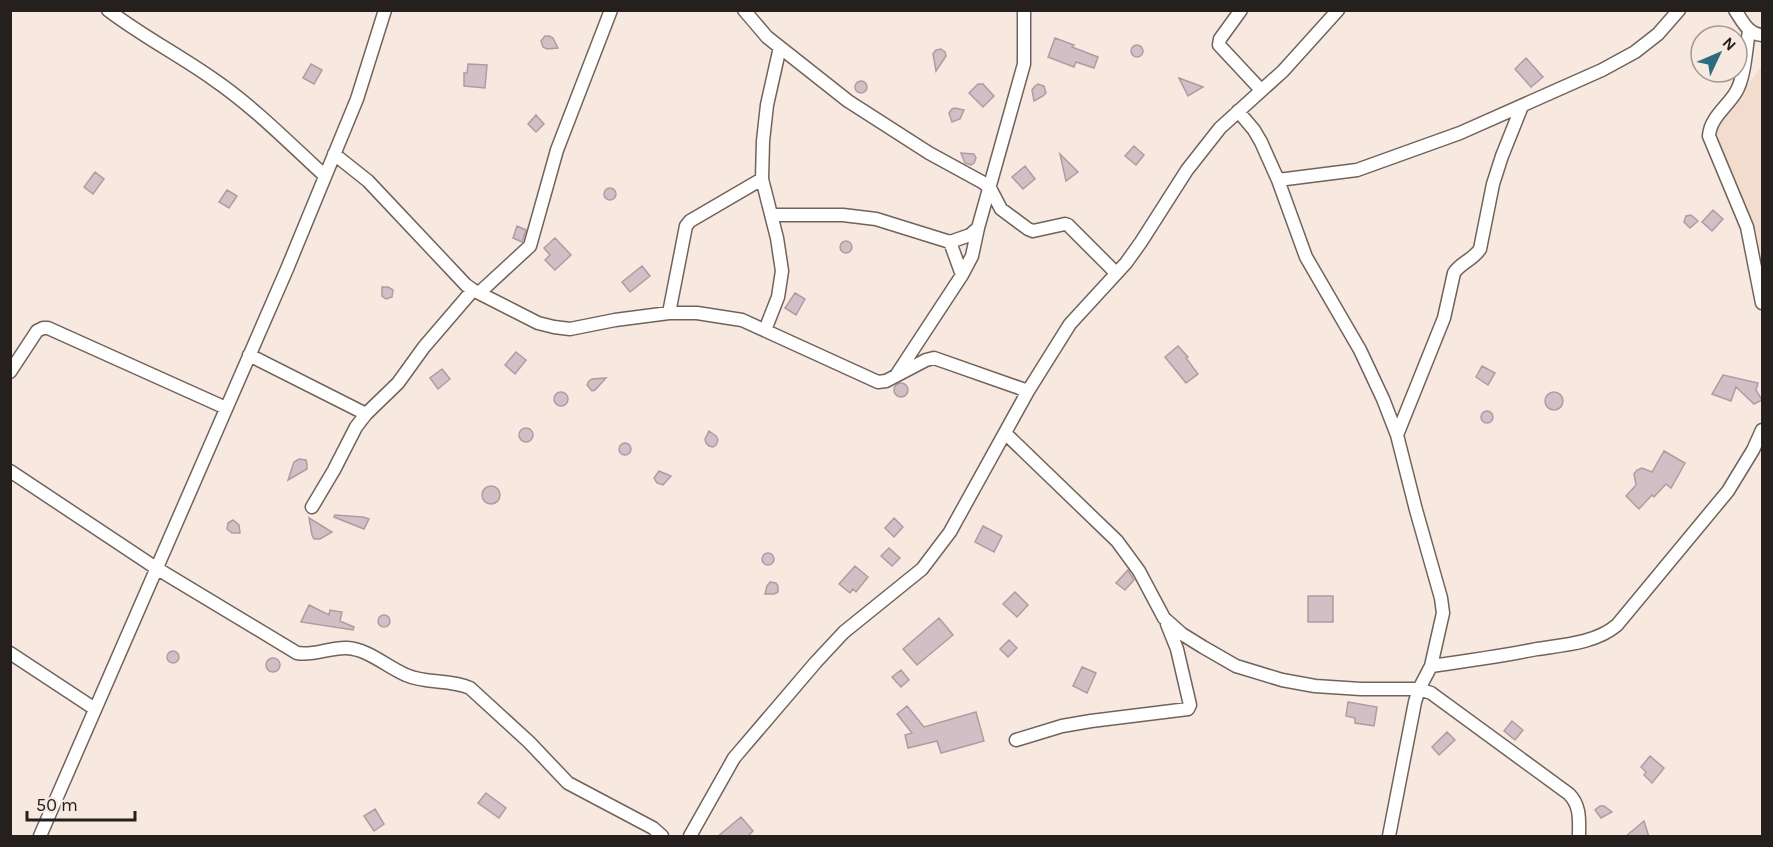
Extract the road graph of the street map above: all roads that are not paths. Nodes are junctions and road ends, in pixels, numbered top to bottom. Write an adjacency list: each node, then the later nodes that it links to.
1 (108, 10): 19 (street)
2 (385, 10): 18 (street)
3 (611, 10): 28 (street)
4 (744, 10): 13 (street)
5 (1024, 10): 22 (street)
6 (1241, 10): 15 (street)
7 (1338, 10): 15 (street)
8 (1679, 10): 16 (street)
9 (1735, 10): 10 (street)
10 (1744, 24)
11 (1749, 31): 12 (street)
12 (1762, 35)
13 (780, 47): 20 (street); 22 (street)
14 (1739, 84): 29 (street)
15 (1261, 90): 17 (street)
16 (1522, 106): 21 (street); 40 (street)
17 (1238, 111): 21 (street); 26 (street)
18 (334, 154): 19 (street); 28 (street)
19 (325, 176): 32 (street)
20 (762, 179): 23 (street); 30 (street)
21 (1278, 180): 40 (street)
22 (990, 188): 24 (street); 26 (street)
23 (772, 215): 25 (street); 31 (street)
24 (978, 228): 25 (street); 27 (street)
25 (950, 242): 27 (street)
26 (1116, 273): 35 (street)
27 (962, 275): 34 (street)
28 (476, 292): 30 (street); 37 (street)
29 (1762, 303)
30 (669, 313): 31 (street)
31 (765, 330): 34 (street)
32 (249, 356): 36 (street); 37 (street)
33 (10, 372): 36 (street)
34 (896, 375): 35 (street)
35 (1028, 391): 39 (street)
36 (226, 408): 43 (street)
37 (366, 414): 42 (street)
38 (1762, 430): 46 (street)
39 (1005, 433): 44 (street); 52 (street)
40 (1397, 435): 46 (street)
41 (10, 471): 43 (street)
42 (312, 507)
43 (156, 568): 48 (street); 51 (street)
44 (1164, 618): 47 (street); 49 (street)
45 (10, 653): 48 (street)
46 (1431, 666): 47 (street)
47 (1419, 689): 53 (street); 54 (street)
48 (95, 709): 50 (street)
49 (1016, 740)
50 (40, 837)
51 (662, 837)
52 (690, 837)
53 (1389, 837)
54 (1579, 837)

